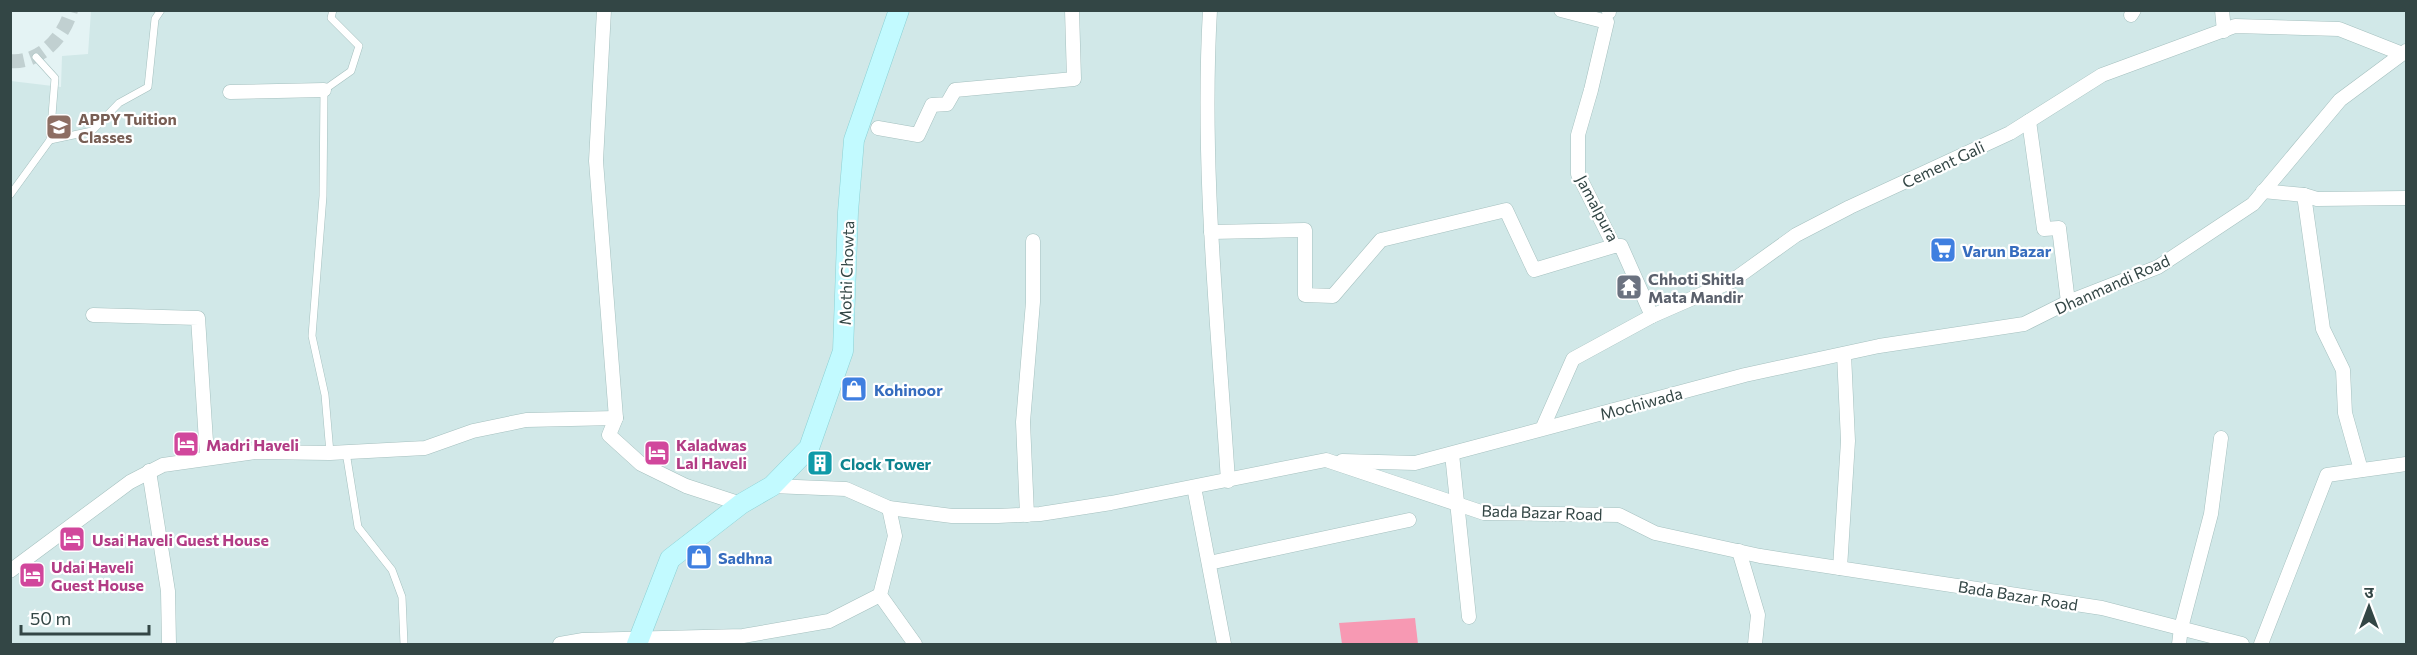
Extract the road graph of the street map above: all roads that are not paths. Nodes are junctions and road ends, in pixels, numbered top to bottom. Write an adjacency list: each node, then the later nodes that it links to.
1 (161, 10): 17 (lane)
2 (333, 10): 13 (lane)
3 (604, 10): 30 (street)
4 (899, 10): 42 (main road, Mothi Chowta)
5 (1072, 10): 16 (street)
6 (1210, 10): 22 (street)
7 (1561, 10): 9 (street)
8 (2222, 10): 10 (street)
9 (1608, 15): 24 (street, Jamalpura)
10 (2224, 31): 11 (street, Cement Gali); 15 (street, Cement Gali)
11 (2403, 52): 18 (street, Dhanmandi Road)
12 (36, 57): 17 (lane)
13 (324, 90): 14 (street); 34 (lane)
14 (230, 92)
15 (2028, 121): 25 (street); 27 (street, Cement Gali)
16 (878, 128)
17 (50, 140): 19 (lane)
18 (2263, 191): 20 (street); 25 (street, Dhanmandi Road)
19 (10, 195)
20 (2304, 195): 21 (street); 39 (street)
21 (2406, 198)
22 (1211, 232): 24 (street); 41 (street)
23 (1033, 241): 47 (street)
24 (1614, 246): 27 (street, Jamalpura)
25 (2068, 302): 28 (street, Dhanmandi Road)
26 (93, 315): 36 (street)
27 (1652, 316): 31 (street, Cement Gali)
28 (1956, 334): 29 (street, Mochiwada)
29 (1844, 354): 31 (street, Mochiwada); 51 (street)
30 (616, 418): 33 (street); 44 (street)
31 (1544, 428): 35 (street, Mochiwada)
32 (2221, 438): 55 (street)
33 (346, 452): 34 (street); 58 (lane)
34 (330, 453): 36 (street)
35 (1452, 454): 37 (street, Mochiwada); 45 (street)
36 (207, 457): 40 (street)
37 (1326, 460): 41 (street); 45 (street, Bada Bazar Road)
38 (2406, 464): 39 (street)
39 (2361, 470): 65 (street)
40 (149, 471): 52 (street); 57 (street)
41 (1228, 481): 43 (street)
42 (772, 486): 44 (main road, Mothi Chowta); 46 (street)
43 (1194, 487): 47 (street); 50 (street)
44 (741, 504): 56 (main road, Mothi Chowta)
45 (1459, 505): 49 (street, Bada Bazar Road); 54 (street)
46 (889, 508): 47 (street); 53 (street)
47 (1027, 515)
48 (1409, 520): 50 (street)
49 (1739, 551): 51 (street, Bada Bazar Road); 62 (street)
50 (1209, 562): 61 (street)
51 (1840, 568): 55 (street, Bada Bazar Road)
52 (10, 571)
53 (880, 595): 56 (street); 60 (street)
54 (1469, 616)
55 (2181, 628): 63 (street); 64 (street, Bada Bazar Road)
56 (637, 642): 59 (street)
57 (169, 645)
58 (404, 645)
59 (560, 645)
60 (915, 645)
61 (1224, 645)
62 (1755, 645)
63 (2179, 645)
64 (2242, 645)
65 (2260, 645)

